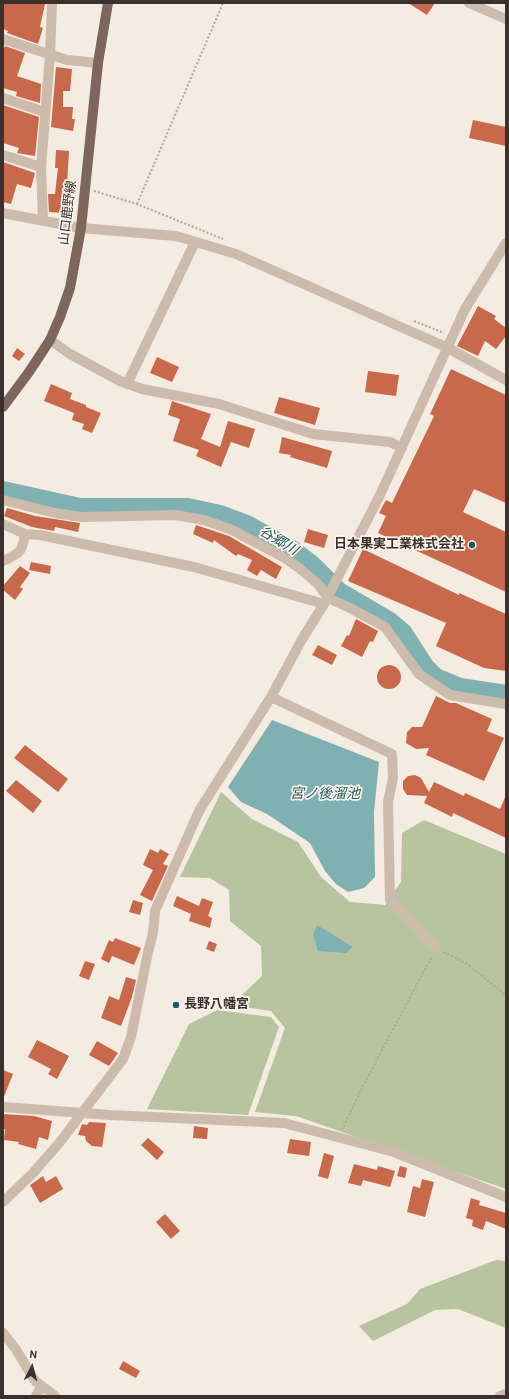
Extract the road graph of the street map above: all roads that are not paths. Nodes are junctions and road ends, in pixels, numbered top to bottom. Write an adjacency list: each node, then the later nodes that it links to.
1 (52, 3): 7 (street)
2 (108, 3): 8 (main road, 山口鹿野線)
3 (469, 3): 4 (street)
4 (484, 6): 5 (street)
5 (506, 19)
6 (3, 39): 7 (street)
7 (50, 55): 8 (street); 10 (street)
8 (98, 64): 15 (main road, 山口鹿野線)
9 (3, 98): 10 (street)
10 (45, 112): 12 (street)
11 (3, 155): 12 (street)
12 (41, 167): 14 (street)
13 (3, 213): 14 (street)
14 (43, 221): 15 (street)
15 (80, 228): 16 (street); 18 (main road, 山口鹿野線)
16 (195, 242): 19 (street); 21 (street)
17 (506, 243): 19 (street)
18 (50, 340): 21 (street); 22 (main road, 山口鹿野線)
19 (446, 347): 20 (street); 23 (street)
20 (506, 380)
21 (127, 384): 23 (street)
22 (3, 407)
23 (402, 448): 28 (street)
24 (3, 500): 28 (street)
25 (3, 524): 26 (street)
26 (25, 534): 27 (street); 28 (street)
27 (3, 561)
28 (327, 598): 29 (street); 30 (street)
29 (271, 697): 31 (street); 33 (street)
30 (506, 704)
31 (435, 948)
32 (3, 1107): 33 (street)
33 (83, 1112): 34 (street); 35 (street)
34 (506, 1197)
35 (3, 1202)
36 (3, 1334): 37 (street)
37 (38, 1392): 39 (street)
38 (506, 1394): 40 (street)
39 (55, 1396)
40 (500, 1396)

